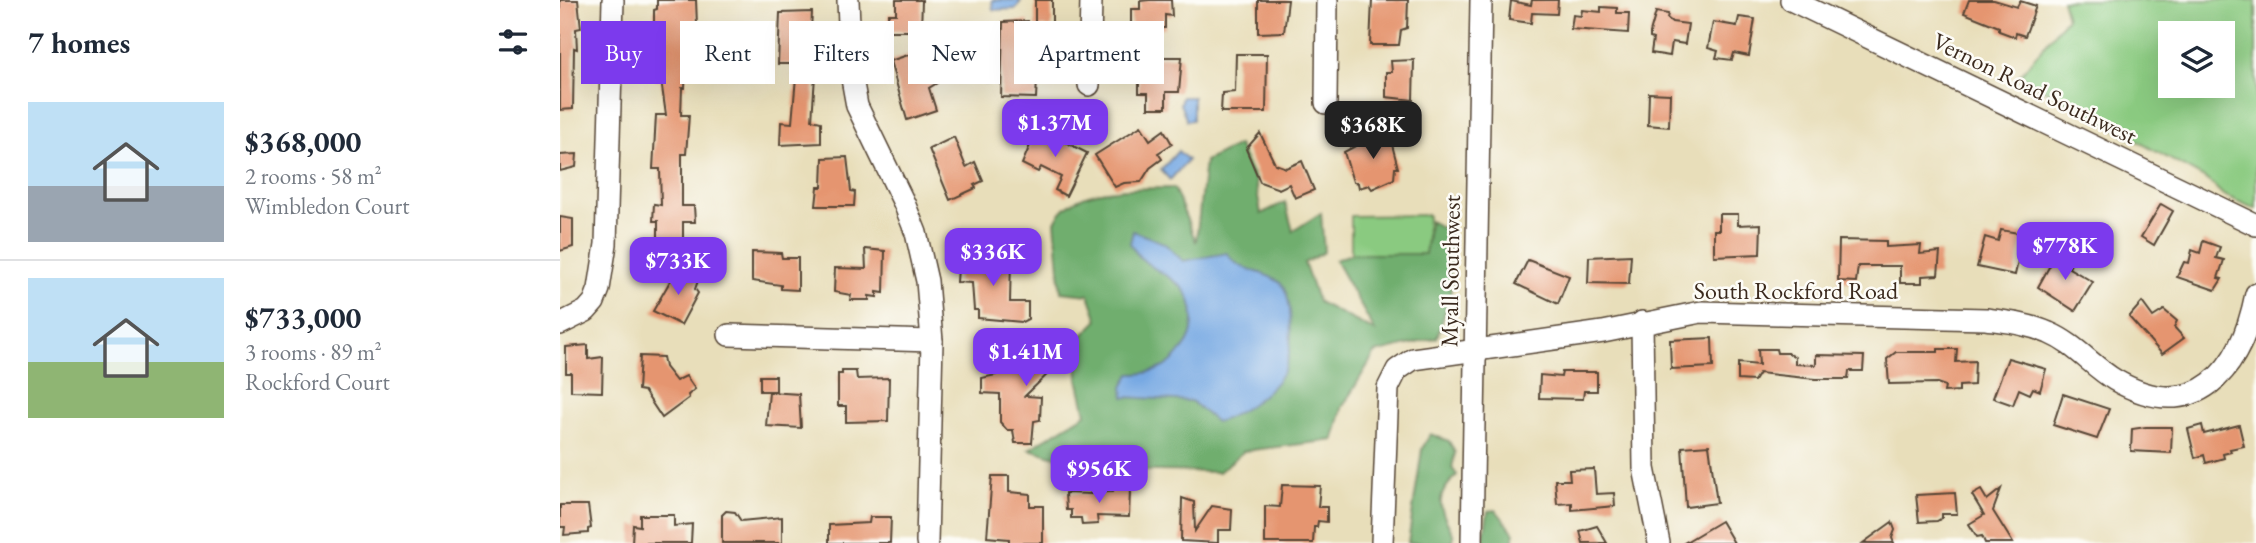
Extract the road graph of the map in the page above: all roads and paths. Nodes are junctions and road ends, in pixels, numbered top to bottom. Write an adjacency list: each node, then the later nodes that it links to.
1 (613, 0): 12 (street)
2 (848, 0): 14 (street)
3 (1091, 0): 7 (street)
4 (1327, 0): 8 (street)
5 (1481, 0): 15 (street, Myall Southwest)
6 (1791, 0): 9 (street, Vernon Road Southwest)
7 (1089, 86)
8 (1326, 103)
9 (2256, 225)
10 (2256, 294): 11 (street, South Rockford Road)
11 (1642, 322): 15 (street, South Rockford Road); 19 (street)
12 (560, 324)
13 (729, 335): 14 (street)
14 (932, 341): 16 (street)
15 (1475, 352): 17 (street, South Rockford Road); 18 (street, Myall Southwest)
16 (927, 543)
17 (1382, 543)
18 (1472, 543)
19 (1659, 543)

